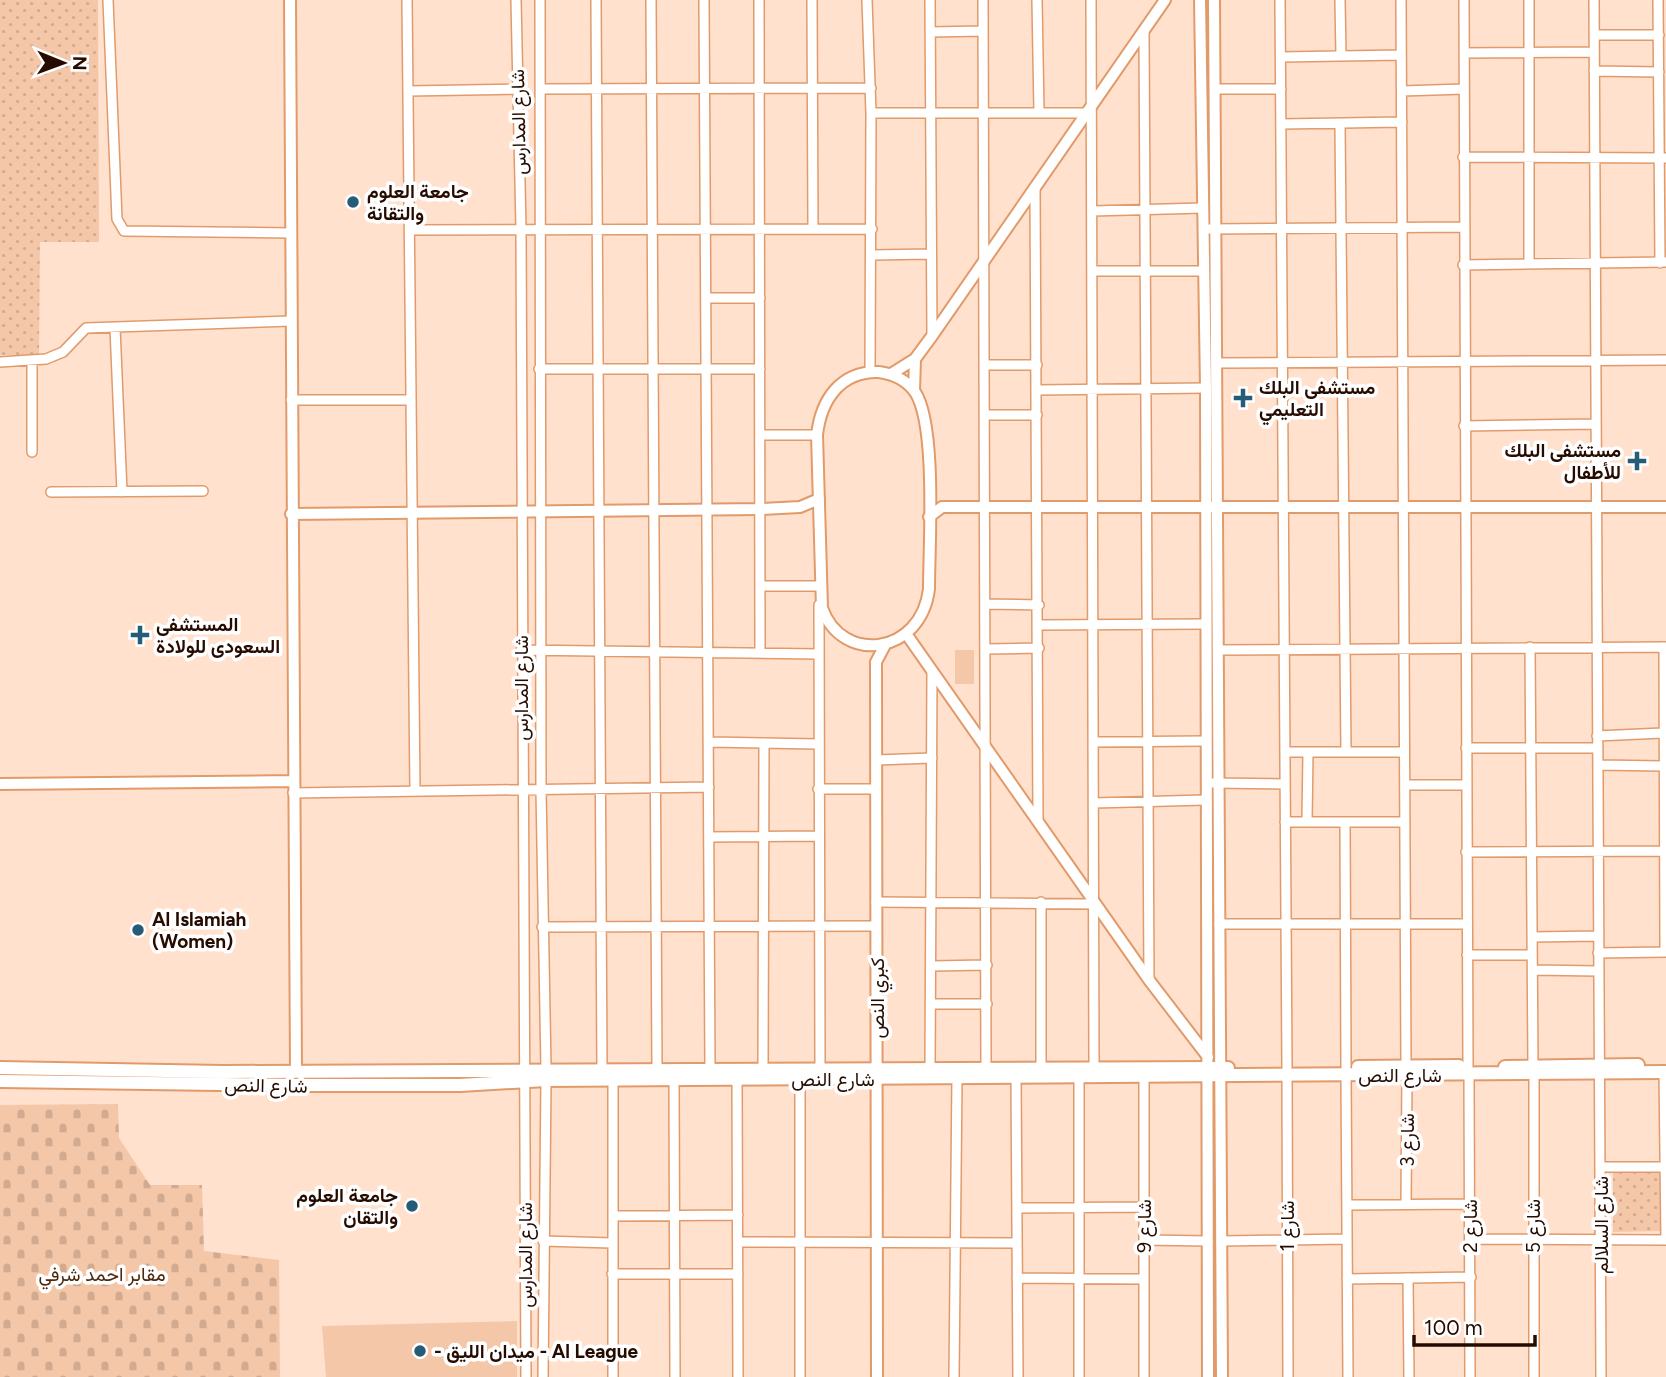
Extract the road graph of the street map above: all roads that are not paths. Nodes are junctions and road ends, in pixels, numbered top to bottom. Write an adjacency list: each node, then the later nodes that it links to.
1 (108, 0): 84 (street)
2 (290, 0): 84 (street)
3 (407, 0): 51 (street)
4 (516, 0): 42 (street, شارع المدارس)
5 (540, 0): 43 (street, شارع المدارس)
6 (596, 0): 44 (street)
7 (651, 0): 45 (street)
8 (704, 0): 46 (street)
9 (759, 0): 47 (street)
10 (812, 0): 40 (street)
11 (867, 0): 41 (street)
12 (930, 0): 27 (street)
13 (983, 0): 26 (street)
14 (1037, 0): 55 (street)
15 (1091, 0): 53 (street)
16 (1165, 0): 28 (street)
17 (1200, 0): 66 (street)
18 (1214, 0): 48 (street)
19 (1280, 0): 37 (street, شارع 1)
20 (1340, 0): 36 (street)
21 (1401, 0): 35 (street, شارع 3)
22 (1464, 0): 32 (street, شارع 2)
23 (1529, 0): 33 (street)
24 (1594, 0): 29 (street, شارع السلالم)
25 (1658, 0): 30 (street)
26 (983, 31): 27 (street); 54 (street)
27 (930, 32): 57 (street)
28 (1144, 32): 53 (street); 67 (street)
29 (1594, 35): 30 (street); 31 (street, شارع السلالم)
30 (1659, 35): 34 (street)
31 (1594, 52): 33 (street); 38 (street, شارع السلالم)
32 (1464, 53): 33 (street); 50 (street, شارع 2)
33 (1528, 53): 61 (street)
34 (1662, 53): 39 (street)
35 (1401, 55): 36 (street); 52 (street, شارع 3)
36 (1341, 56): 37 (street)
37 (1281, 57): 49 (street, شارع 1)
38 (1594, 71): 39 (street); 63 (street, شارع السلالم)
39 (1660, 72): 64 (street)
40 (813, 88): 41 (street); 47 (street); 78 (street)
41 (871, 88): 56 (street)
42 (517, 89): 51 (street); 70 (street, شارع المدارس)
43 (540, 89): 44 (street); 71 (street, شارع المدارس)
44 (597, 89): 45 (street); 72 (street)
45 (652, 89): 46 (street); 73 (street)
46 (704, 89): 47 (street); 77 (street)
47 (759, 89): 74 (street)
48 (1215, 89): 49 (street); 81 (street)
49 (1281, 89): 59 (street, شارع 1)
50 (1464, 89): 52 (street); 62 (street, شارع 2)
51 (408, 91): 83 (street)
52 (1402, 91): 58 (street, شارع 3)
53 (1088, 109): 55 (street); 65 (street); 68 (street)
54 (983, 112): 55 (street); 57 (street); 87 (street)
55 (1039, 112)
56 (871, 113): 57 (street); 79 (street)
57 (930, 113): 85 (street)
58 (1402, 122): 60 (street); 76 (street, شارع 3)
59 (1282, 124): 60 (street); 82 (street, شارع 1)
60 (1340, 124): 75 (street)
61 (1529, 156): 62 (street); 63 (street); 90 (street)
62 (1463, 157): 69 (street, شارع 2)
63 (1594, 158): 64 (street); 89 (street, شارع السلالم)
64 (1662, 158): 88 (street)
65 (1035, 187): 87 (street); 111 (street)
66 (1203, 208): 67 (street); 80 (street)
67 (1147, 210): 68 (street); 93 (street)
68 (1091, 211): 92 (street)
69 (1463, 227): 76 (street); 91 (street, شارع 2)
70 (521, 228): 71 (street); 83 (street); 155 (street, شارع المدارس)
71 (538, 228): 72 (street); 115 (street, شارع المدارس)
72 (599, 228): 73 (street); 112 (street)
73 (652, 228): 77 (street); 113 (street)
74 (760, 228): 77 (street); 78 (street); 96 (street)
75 (1342, 228): 76 (street); 82 (street); 108 (street)
76 (1402, 228): 104 (street, شارع 3)
77 (705, 229): 95 (street)
78 (813, 229): 79 (street)
79 (872, 229): 86 (street)
80 (1203, 229): 81 (street); 94 (street)
81 (1217, 229): 82 (street); 109 (street)
82 (1282, 229): 107 (street, شارع 1)
83 (410, 230): 125 (street)
84 (290, 233): 97 (street)
85 (930, 254): 86 (street); 99 (street)
86 (872, 255): 117 (street)
87 (983, 262): 99 (street); 110 (street)
88 (1663, 262): 89 (street)
89 (1595, 263): 90 (street); 101 (street, شارع السلالم)
90 (1530, 264): 91 (street)
91 (1463, 265): 105 (street, شارع 2)
92 (1092, 271): 93 (street); 121 (street)
93 (1147, 271): 94 (street); 119 (street)
94 (1203, 271): 120 (street)
95 (706, 298): 96 (street); 114 (street)
96 (760, 298): 116 (street)
97 (291, 321): 98 (street); 124 (street)
98 (115, 328): 103 (street); 135 (street)
99 (932, 336): 100 (street)
100 (915, 359): 118 (street); 123 (street)
101 (1596, 359): 102 (street); 105 (street); 128 (street, شارع السلالم)
102 (1666, 360)
103 (32, 361): 106 (street); 132 (street)
104 (1403, 361): 105 (street); 108 (street); 145 (street, شارع 3)
105 (1464, 361): 129 (street, شارع 2)
106 (0, 362)
107 (1283, 362): 108 (street); 109 (street); 143 (street, شارع 1)
108 (1343, 362): 144 (street)
109 (1217, 363): 142 (street)
110 (984, 365): 111 (street); 126 (street)
111 (1037, 365): 122 (street)
112 (599, 368): 113 (street); 115 (street); 154 (street)
113 (653, 368): 114 (street); 152 (street)
114 (707, 368): 116 (street); 153 (street)
115 (539, 369): 156 (street, شارع المدارس)
116 (760, 369): 130 (street)
117 (870, 372): 118 (street); 131 (street)
118 (891, 374): 123 (street)
119 (1147, 388): 120 (street); 121 (street); 141 (street)
120 (1206, 388): 142 (street)
121 (1093, 389): 122 (street); 140 (street)
122 (1037, 390): 127 (street)
123 (914, 391): 136 (street)
124 (291, 400): 125 (street); 158 (street)
125 (410, 400): 157 (street)
126 (984, 415): 127 (street); 148 (street)
127 (1037, 415): 149 (street)
128 (1595, 424): 129 (street); 139 (street, شارع السلالم)
129 (1464, 426): 138 (street, شارع 2)
130 (760, 435): 131 (street); 151 (street)
131 (817, 435): 137 (street)
132 (33, 452)
133 (203, 491): 135 (street)
134 (51, 492): 135 (street)
135 (122, 492)
136 (928, 493): 147 (street); 159 (street)
137 (819, 499): 146 (street); 160 (street)
138 (1465, 505): 139 (street); 145 (street); 178 (street, شارع 2)
139 (1595, 505): 150 (street); 179 (street, شارع السلالم)
140 (1093, 506): 141 (street); 149 (street); 167 (street)
141 (1148, 506): 142 (street); 168 (street)
142 (1211, 506): 143 (street); 165 (street); 181 (street)
143 (1283, 506): 144 (street); 175 (street, شارع 1)
144 (1344, 506): 145 (street); 176 (street)
145 (1404, 506): 177 (street, شارع 3)
146 (800, 507): 151 (street); 160 (street)
147 (950, 507): 148 (street); 159 (street)
148 (984, 507): 149 (street); 163 (street)
149 (1038, 507): 164 (street)
150 (1666, 507)
151 (760, 509): 153 (street); 161 (street)
152 (653, 510): 153 (street); 154 (street); 185 (street)
153 (708, 510): 186 (street)
154 (600, 511): 156 (street); 184 (street)
155 (521, 512): 156 (street); 157 (street); 182 (street, شارع المدارس)
156 (540, 512): 183 (street, شارع المدارس)
157 (412, 513): 158 (street); 226 (street)
158 (291, 514): 212 (street)
159 (929, 516): 169 (street)
160 (819, 517): 162 (street)
161 (760, 586): 162 (street); 187 (street)
162 (819, 591): 170 (street); 188 (street)
163 (985, 604): 164 (street); 180 (street)
164 (1039, 605): 166 (street)
165 (1205, 624): 168 (street); 194 (street)
166 (1039, 625): 167 (street); 174 (street)
167 (1093, 625): 168 (street); 196 (street)
168 (1148, 625): 193 (street)
169 (907, 635): 171 (street); 190 (street)
170 (865, 644): 171 (street); 189 (street)
171 (885, 645): 189 (street)
172 (1530, 647): 178 (street); 179 (street); 203 (street, شارع 5)
173 (1665, 647): 179 (street); 191 (street)
174 (1039, 648): 180 (street); 231 (street)
175 (1284, 648): 176 (street); 181 (street); 205 (street, شارع 1)
176 (1345, 648): 177 (street); 207 (street)
177 (1404, 648): 178 (street); 204 (street, شارع 3)
178 (1465, 648): 199 (street, شارع 2)
179 (1595, 648): 192 (street, شارع السلالم)
180 (985, 649): 202 (street)
181 (1218, 649): 214 (street)
182 (521, 650): 183 (street); 224 (street, شارع المدارس)
183 (541, 650): 184 (street); 225 (street, شارع المدارس)
184 (601, 651): 185 (street); 221 (street)
185 (655, 652): 186 (street); 220 (street)
186 (707, 652): 187 (street); 195 (street)
187 (760, 653): 188 (street)
188 (819, 654): 198 (street)
189 (876, 662): 209 (street, كبري النص)
190 (932, 673): 202 (street); 208 (street)
191 (1662, 733): 192 (street); 201 (street)
192 (1598, 736): 200 (street, شارع السلالم)
193 (1149, 741): 194 (street); 196 (street); 229 (street)
194 (1204, 741): 213 (street)
195 (709, 742): 197 (street); 219 (street)
196 (1094, 742): 230 (street)
197 (764, 743): 198 (street); 236 (street)
198 (818, 744): 222 (street)
199 (1466, 748): 203 (street); 218 (street, شارع 2)
200 (1598, 748): 203 (street); 210 (street, شارع السلالم)
201 (1665, 748): 211 (street)
202 (986, 749): 231 (street); 245 (street)
203 (1530, 749): 239 (street, شارع 5)
204 (1404, 751): 207 (street); 217 (street, شارع 3)
205 (1285, 752): 206 (street); 215 (street, شارع 1)
206 (1308, 752): 207 (street); 233 (street)
207 (1346, 752)
208 (932, 758): 209 (street); 244 (street)
209 (876, 760): 223 (street, كبري النص)
210 (1598, 765): 211 (street); 240 (street, شارع السلالم)
211 (1663, 766): 241 (street)
212 (293, 781): 216 (street); 227 (street)
213 (1205, 783): 214 (street); 228 (street)
214 (1218, 783): 215 (street); 248 (street)
215 (1285, 783): 232 (street, شارع 1)
216 (0, 784)
217 (1405, 785): 218 (street); 235 (street, شارع 3)
218 (1466, 785): 242 (street, شارع 2)
219 (709, 787): 220 (street); 238 (street)
220 (656, 788): 221 (street); 253 (street)
221 (601, 789): 225 (street); 256 (street)
222 (818, 789): 223 (street); 237 (street)
223 (876, 789): 243 (street, كبري النص)
224 (522, 790): 225 (street); 226 (street); 295 (street, شارع المدارس)
225 (541, 790): 255 (street, شارع المدارس)
226 (415, 792): 227 (street)
227 (293, 793): 291 (street)
228 (1205, 800): 229 (street); 274 (street)
229 (1150, 802): 230 (street); 270 (street)
230 (1094, 803): 247 (street)
231 (1038, 821): 247 (street)
232 (1286, 822): 233 (street); 251 (street, شارع 1)
233 (1307, 822): 234 (street)
234 (1345, 822): 235 (street); 249 (street)
235 (1405, 822): 250 (street, شارع 3)
236 (764, 836): 237 (street); 238 (street); 258 (street)
237 (818, 836): 259 (street)
238 (709, 837): 257 (street)
239 (1532, 850): 240 (street); 242 (street); 261 (street, شارع 5)
240 (1597, 850): 241 (street); 260 (street, شارع السلالم)
241 (1665, 851): 263 (street)
242 (1466, 852): 252 (street, شارع 2)
243 (876, 902): 244 (street); 254 (street, كبري النص)
244 (931, 902): 245 (street); 267 (street)
245 (987, 902): 246 (street); 266 (street)
246 (1041, 902): 247 (street); 273 (street)
247 (1095, 902): 270 (street); 278 (street)
248 (1219, 924): 251 (street); 274 (street)
249 (1345, 924): 250 (street); 251 (street); 289 (street)
250 (1405, 924): 252 (street); 290 (street, شارع 3)
251 (1285, 925): 288 (street, شارع 1)
252 (1467, 925): 264 (street, شارع 2)
253 (656, 926): 256 (street); 257 (street); 284 (street)
254 (876, 926): 259 (street); 293 (street, كبري النص)
255 (542, 927): 256 (street); 294 (street, شارع المدارس)
256 (603, 927): 283 (street)
257 (709, 927): 258 (street); 279 (street)
258 (764, 927): 259 (street); 280 (street)
259 (818, 927): 281 (street)
260 (1598, 936): 261 (street); 262 (street, شارع السلالم)
261 (1532, 937): 265 (street, شارع 5)
262 (1598, 953): 263 (street); 269 (street, شارع السلالم)
263 (1665, 953)
264 (1467, 955): 265 (street); 285 (street, شارع 2)
265 (1532, 955): 268 (street, شارع 5)
266 (987, 965): 267 (street); 272 (street)
267 (931, 966): 271 (street)
268 (1533, 970): 269 (street); 286 (street, شارع 5)
269 (1598, 971): 282 (street, شارع السلالم)
270 (1149, 980): 274 (street)
271 (931, 1004): 272 (street); 276 (street)
272 (986, 1004): 277 (street)
273 (1041, 1067): 277 (main road, شارع النص); 292 (main road, شارع النص)
274 (1213, 1067): 278 (main road, شارع النص); 288 (main road, شارع النص); 296 (main road, شارع النص); 323 (street); 324 (street)
275 (0, 1068): 291 (main road, شارع النص)
276 (930, 1068): 277 (main road, شارع النص); 293 (main road, شارع النص)
277 (986, 1068)
278 (1094, 1068): 292 (main road, شارع النص)
279 (710, 1069): 280 (main road, شارع النص); 284 (main road, شارع النص)
280 (763, 1069): 281 (main road, شارع النص)
281 (820, 1069): 293 (main road, شارع النص)
282 (1599, 1069): 286 (main road, شارع النص); 287 (main road, شارع النص); 304 (street, شارع السلالم)
283 (602, 1070): 284 (main road, شارع النص); 294 (main road, شارع النص)
284 (657, 1070)
285 (1468, 1070): 286 (main road, شارع النص); 290 (main road, شارع النص); 307 (street, شارع 2)
286 (1533, 1070): 321 (street, شارع 5)
287 (1665, 1070): 305 (street)
288 (1287, 1071): 289 (main road, شارع النص); 320 (street, شارع 1)
289 (1346, 1071): 290 (main road, شارع النص); 308 (street)
290 (1407, 1071): 306 (street, شارع 3)
291 (296, 1072): 295 (main road, شارع النص)
292 (1079, 1072): 296 (main road, شارع النص); 298 (main road, شارع النص); 310 (street)
293 (877, 1074): 297 (main road, شارع النص); 301 (main road, شارع النص); 326 (street, كبري النص)
294 (546, 1075): 295 (main road, شارع النص); 302 (main road, شارع النص); 322 (street, شارع المدارس)
295 (524, 1076): 303 (main road, شارع النص); 340 (street, شارع المدارس)
296 (1143, 1076): 309 (street, شارع 9)
297 (957, 1077): 298 (main road, شارع النص); 327 (street)
298 (1016, 1077): 311 (street)
299 (674, 1079): 300 (main road, شارع النص); 302 (main road, شارع النص); 312 (street)
300 (737, 1079): 301 (main road, شارع النص); 313 (street)
301 (800, 1079): 330 (street)
302 (613, 1080): 314 (street)
303 (0, 1081)
304 (1600, 1167): 305 (street); 317 (street, شارع السلالم)
305 (1665, 1167): 318 (street)
306 (1406, 1204): 307 (street); 308 (street)
307 (1471, 1204): 316 (street, شارع 2)
308 (1347, 1205): 315 (street)
309 (1144, 1206): 310 (street); 319 (street, شارع 9)
310 (1079, 1207): 311 (street); 336 (street)
311 (1017, 1208): 328 (street)
312 (675, 1215): 313 (street); 314 (street); 332 (street)
313 (738, 1215): 325 (street)
314 (613, 1216): 329 (street)
315 (1347, 1239): 320 (street); 339 (street)
316 (1471, 1239): 321 (street); 334 (street, شارع 2)
317 (1601, 1239): 318 (street); 321 (street); 358 (street, شارع السلالم)
318 (1666, 1239)
319 (1144, 1240): 323 (street); 338 (street, شارع 9)
320 (1287, 1240): 324 (street); 353 (street, شارع 1)
321 (1532, 1240): 357 (street, شارع 5)
322 (543, 1241): 329 (street); 341 (street, شارع المدارس)
323 (1208, 1241): 351 (street)
324 (1221, 1241): 352 (street)
325 (738, 1242): 330 (street); 333 (street)
326 (878, 1242): 327 (street); 330 (street); 346 (street, كبري النص)
327 (953, 1242): 328 (street); 347 (street)
328 (1017, 1242): 335 (street)
329 (612, 1243): 331 (street)
330 (799, 1243): 345 (street)
331 (612, 1274): 332 (street); 342 (street)
332 (675, 1274): 333 (street); 343 (street)
333 (738, 1274): 344 (street)
334 (1471, 1277): 337 (street); 356 (street, شارع 2)
335 (1017, 1278): 336 (street); 348 (street)
336 (1079, 1278): 338 (street); 349 (street)
337 (1408, 1278): 339 (street); 355 (street)
338 (1144, 1279): 350 (street, شارع 9)
339 (1347, 1279): 354 (street)
340 (526, 1377)
341 (543, 1377)
342 (613, 1377)
343 (675, 1377)
344 (738, 1377)
345 (800, 1377)
346 (877, 1377)
347 (954, 1377)
348 (1017, 1377)
349 (1079, 1377)
350 (1144, 1377)
351 (1208, 1377)
352 (1222, 1377)
353 (1287, 1377)
354 (1348, 1377)
355 (1409, 1377)
356 (1471, 1377)
357 (1534, 1377)
358 (1601, 1377)

